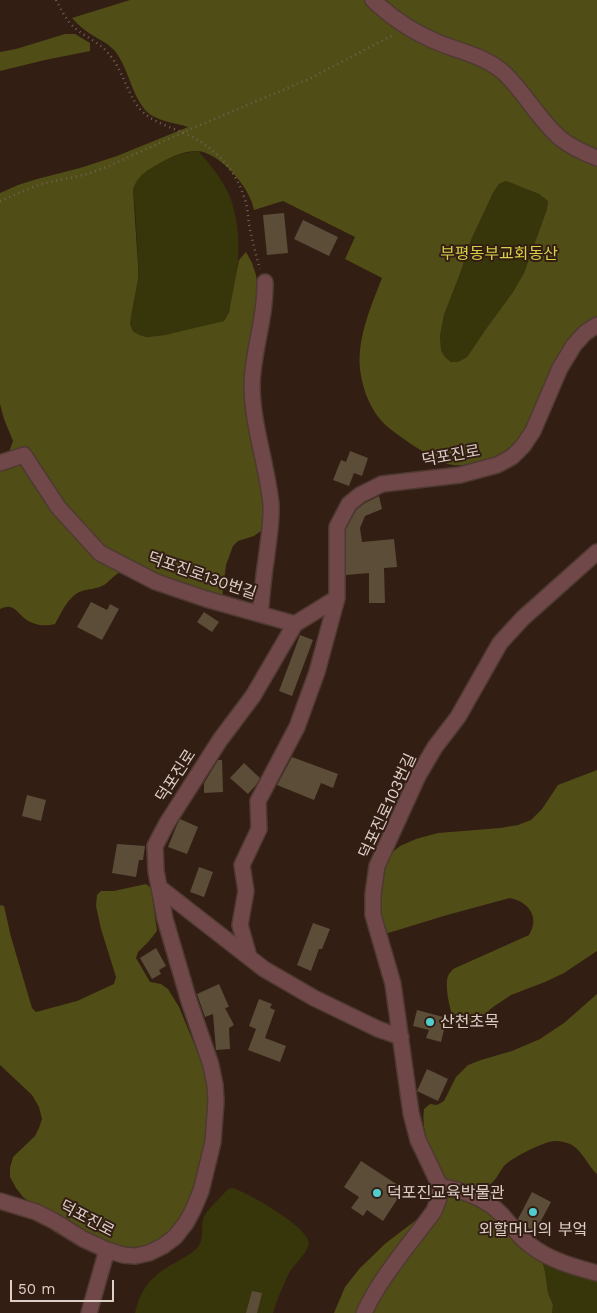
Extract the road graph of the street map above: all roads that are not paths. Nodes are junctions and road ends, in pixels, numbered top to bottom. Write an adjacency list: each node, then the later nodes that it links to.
1 (373, 0): 2 (street)
2 (597, 158)
3 (265, 282): 8 (street)
4 (597, 325): 7 (street, 덕포진로)
5 (0, 463): 8 (street, 덕포진로130번길)
6 (597, 552): 12 (street, 덕포진로103번길)
7 (337, 598): 9 (street, 덕포진로); 11 (street)
8 (260, 614): 9 (street, 덕포진로130번길)
9 (295, 624): 10 (street, 덕포진로)
10 (160, 888): 11 (street); 15 (street, 덕포진로)
11 (249, 957): 12 (street)
12 (401, 1037): 13 (street, 덕포진로103번길)
13 (440, 1186): 16 (street); 18 (street)
14 (0, 1201): 15 (street, 덕포진로)
15 (107, 1250): 17 (street)
16 (597, 1273)
17 (89, 1313)
18 (364, 1313)

